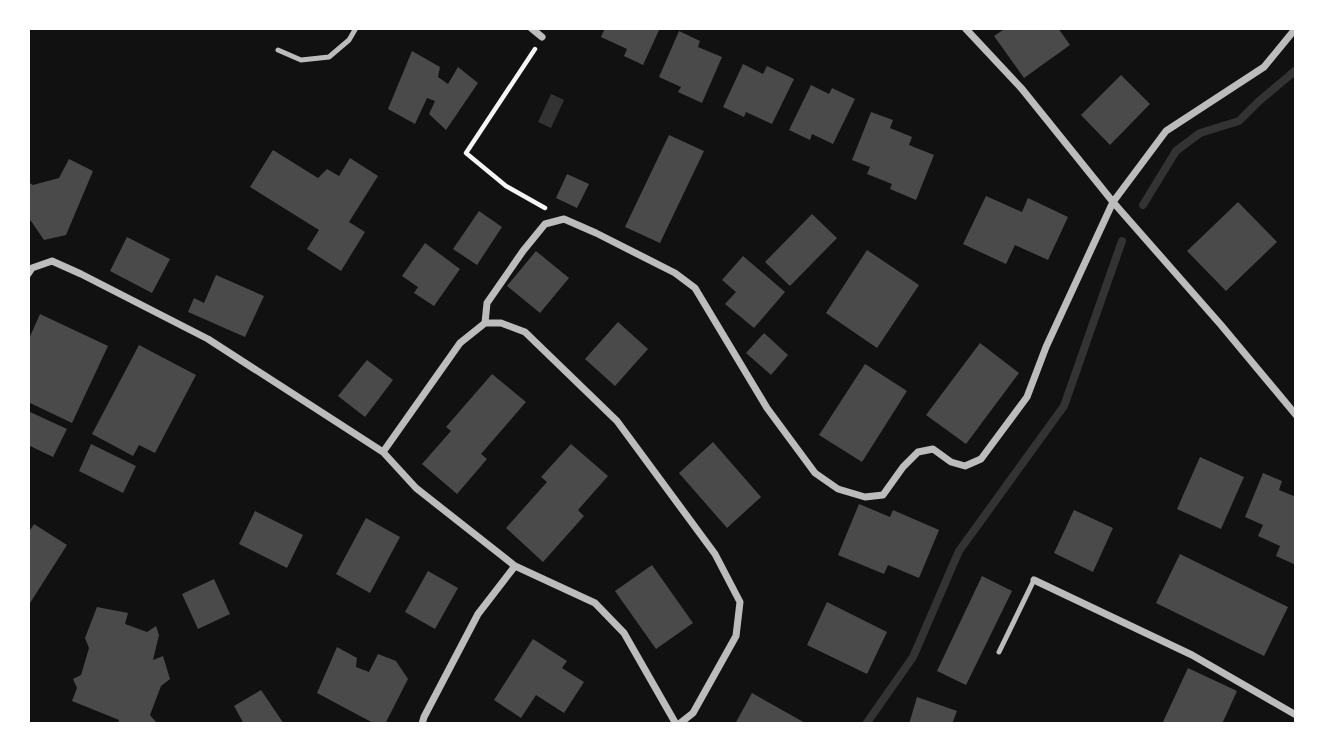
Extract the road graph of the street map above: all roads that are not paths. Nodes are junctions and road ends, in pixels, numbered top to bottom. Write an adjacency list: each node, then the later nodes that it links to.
1 (356, 28): 6 (lane)
2 (531, 28): 5 (street)
3 (965, 28): 7 (street)
4 (1296, 28): 7 (street)
5 (542, 37)
6 (278, 50)
7 (1113, 202): 9 (street); 10 (street)
8 (28, 274): 11 (street)
9 (485, 323): 11 (street); 17 (street)
10 (1296, 415)
11 (383, 452): 12 (street)
12 (515, 566): 16 (street); 17 (street)
13 (1034, 580): 14 (lane); 15 (street)
14 (999, 652)
15 (1296, 715)
16 (422, 724)
17 (677, 724)

